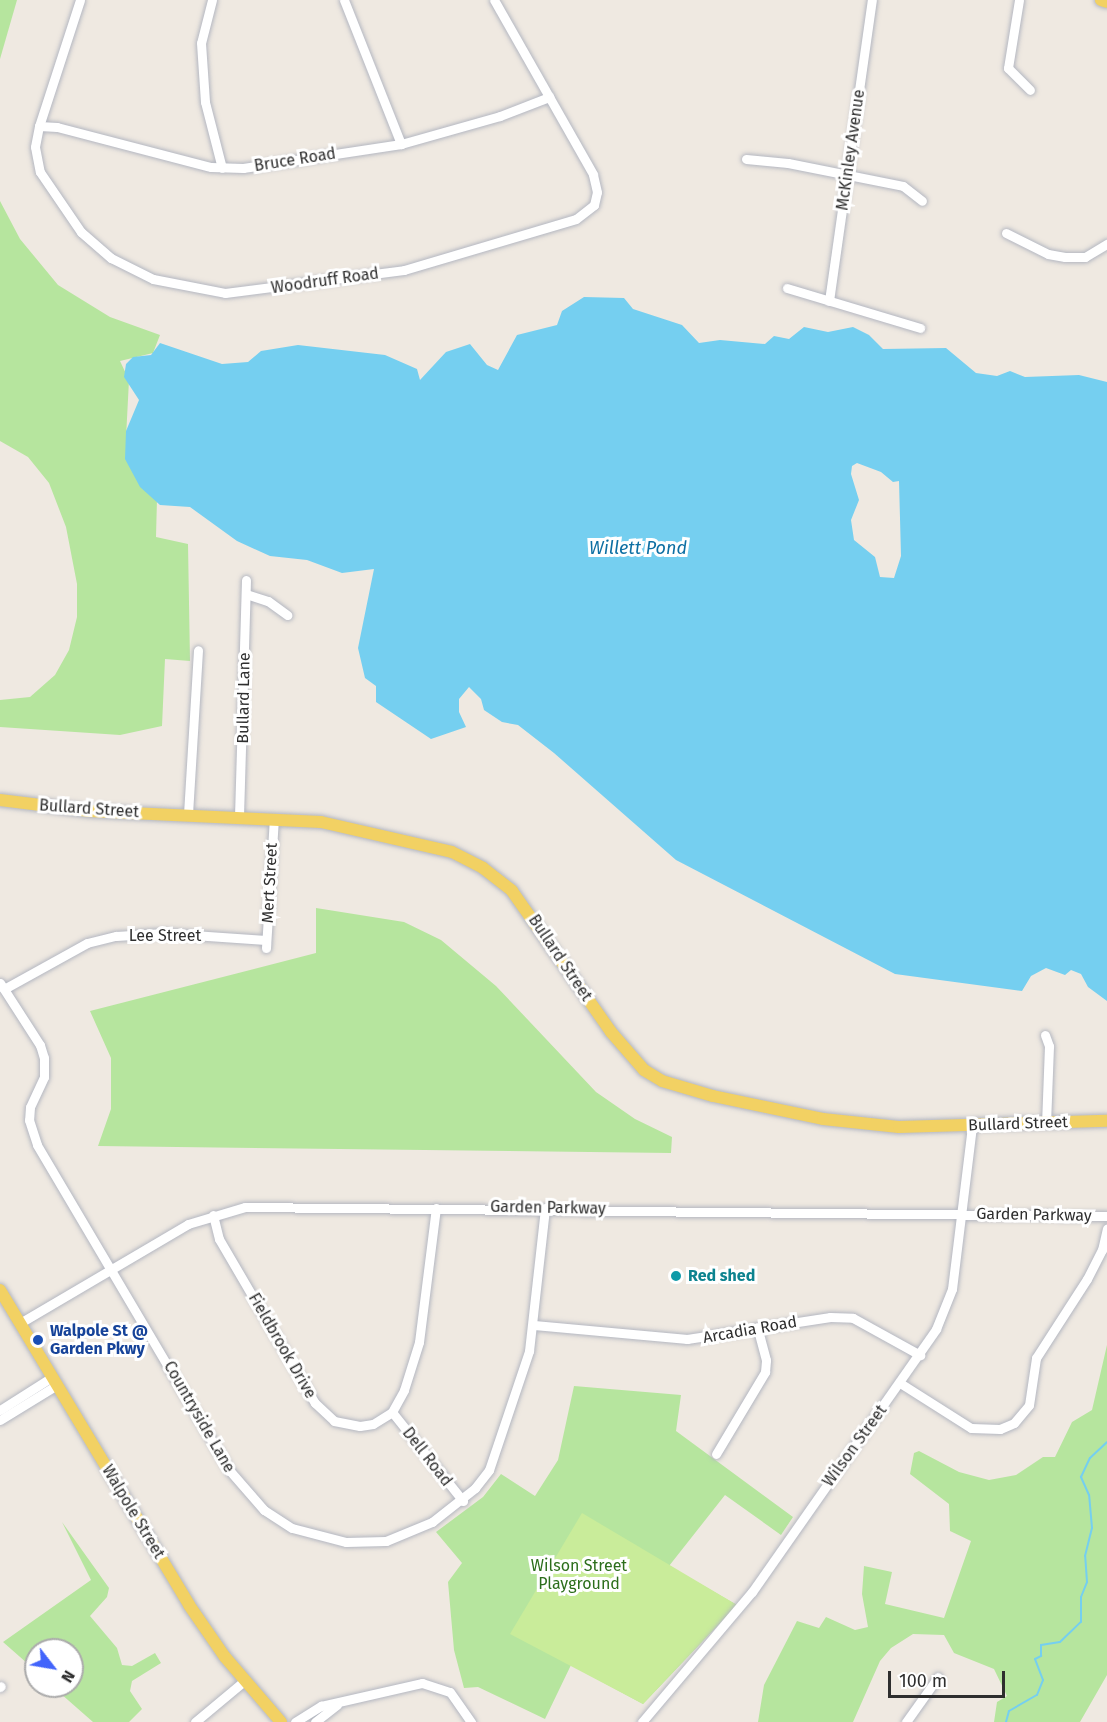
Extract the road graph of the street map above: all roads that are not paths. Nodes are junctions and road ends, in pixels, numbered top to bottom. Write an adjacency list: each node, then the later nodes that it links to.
1 (80, 0): 11 (street, Woodruff Road)
2 (212, 0): 14 (street)
3 (344, 0): 12 (street)
4 (494, 0): 10 (street, Woodruff Road)
5 (872, 0): 15 (street, McKinley Avenue)
6 (1019, 0): 9 (street)
7 (1101, 0): 8 (main road)
8 (1107, 2)
9 (1030, 90)
10 (549, 97): 11 (street, Woodruff Road); 12 (street, Bruce Road)
11 (39, 126): 14 (street, Bruce Road)
12 (401, 144): 14 (street, Bruce Road)
13 (746, 159): 15 (street)
14 (222, 168)
15 (849, 176): 16 (street); 20 (street, McKinley Avenue)
16 (922, 201)
17 (1006, 233): 18 (street)
18 (1107, 244)
19 (787, 288): 20 (street)
20 (829, 301): 21 (street)
21 (920, 328)
22 (246, 580): 23 (street, Bullard Lane)
23 (246, 594): 24 (street); 28 (street, Bullard Lane)
24 (287, 615)
25 (198, 650): 27 (street)
26 (0, 800): 27 (main road, Bullard Street)
27 (188, 814): 28 (main road, Bullard Street)
28 (238, 816): 29 (main road, Bullard Street)
29 (274, 818): 30 (street, Mert Street); 35 (main road, Bullard Street)
30 (266, 944): 31 (street, Lee Street)
31 (2, 986): 42 (street, Countryside Lane)
32 (1045, 1035): 34 (street)
33 (1107, 1121): 34 (main road, Bullard Street)
34 (1046, 1123): 35 (main road, Bullard Street)
35 (972, 1126): 38 (street, Wilson Street)
36 (436, 1208): 37 (street, Garden Parkway); 39 (street, Garden Parkway); 51 (street)
37 (545, 1208): 38 (street, Garden Parkway); 45 (street, Countryside Lane)
38 (960, 1213): 40 (street, Garden Parkway); 47 (street, Wilson Street)
39 (213, 1215): 42 (street, Garden Parkway); 51 (street, Fieldbrook Drive)
40 (1107, 1216)
41 (1107, 1229): 49 (street)
42 (111, 1270): 44 (street, Garden Parkway); 54 (street, Countryside Lane)
43 (0, 1290): 44 (main road, Walpole Street)
44 (20, 1323): 48 (main road, Walpole Street)
45 (534, 1325): 46 (street, Arcadia Road); 54 (street, Countryside Lane)
46 (758, 1327): 47 (street, Arcadia Road); 53 (street)
47 (920, 1355): 49 (street, Wilson Street)
48 (55, 1381): 50 (street); 52 (street); 56 (main road, Walpole Street)
49 (900, 1383): 63 (street, Wilson Street)
50 (0, 1410)
51 (392, 1412): 54 (street, Dell Road)
52 (0, 1420)
53 (716, 1454)
54 (463, 1501)
55 (938, 1677): 64 (street)
56 (244, 1681): 58 (street); 59 (main road, Walpole Street)
57 (339, 1703): 60 (street); 61 (street); 62 (street)
58 (195, 1722)
59 (281, 1722)
60 (295, 1722)
61 (315, 1722)
62 (471, 1722)
63 (642, 1722)
64 (906, 1722)

